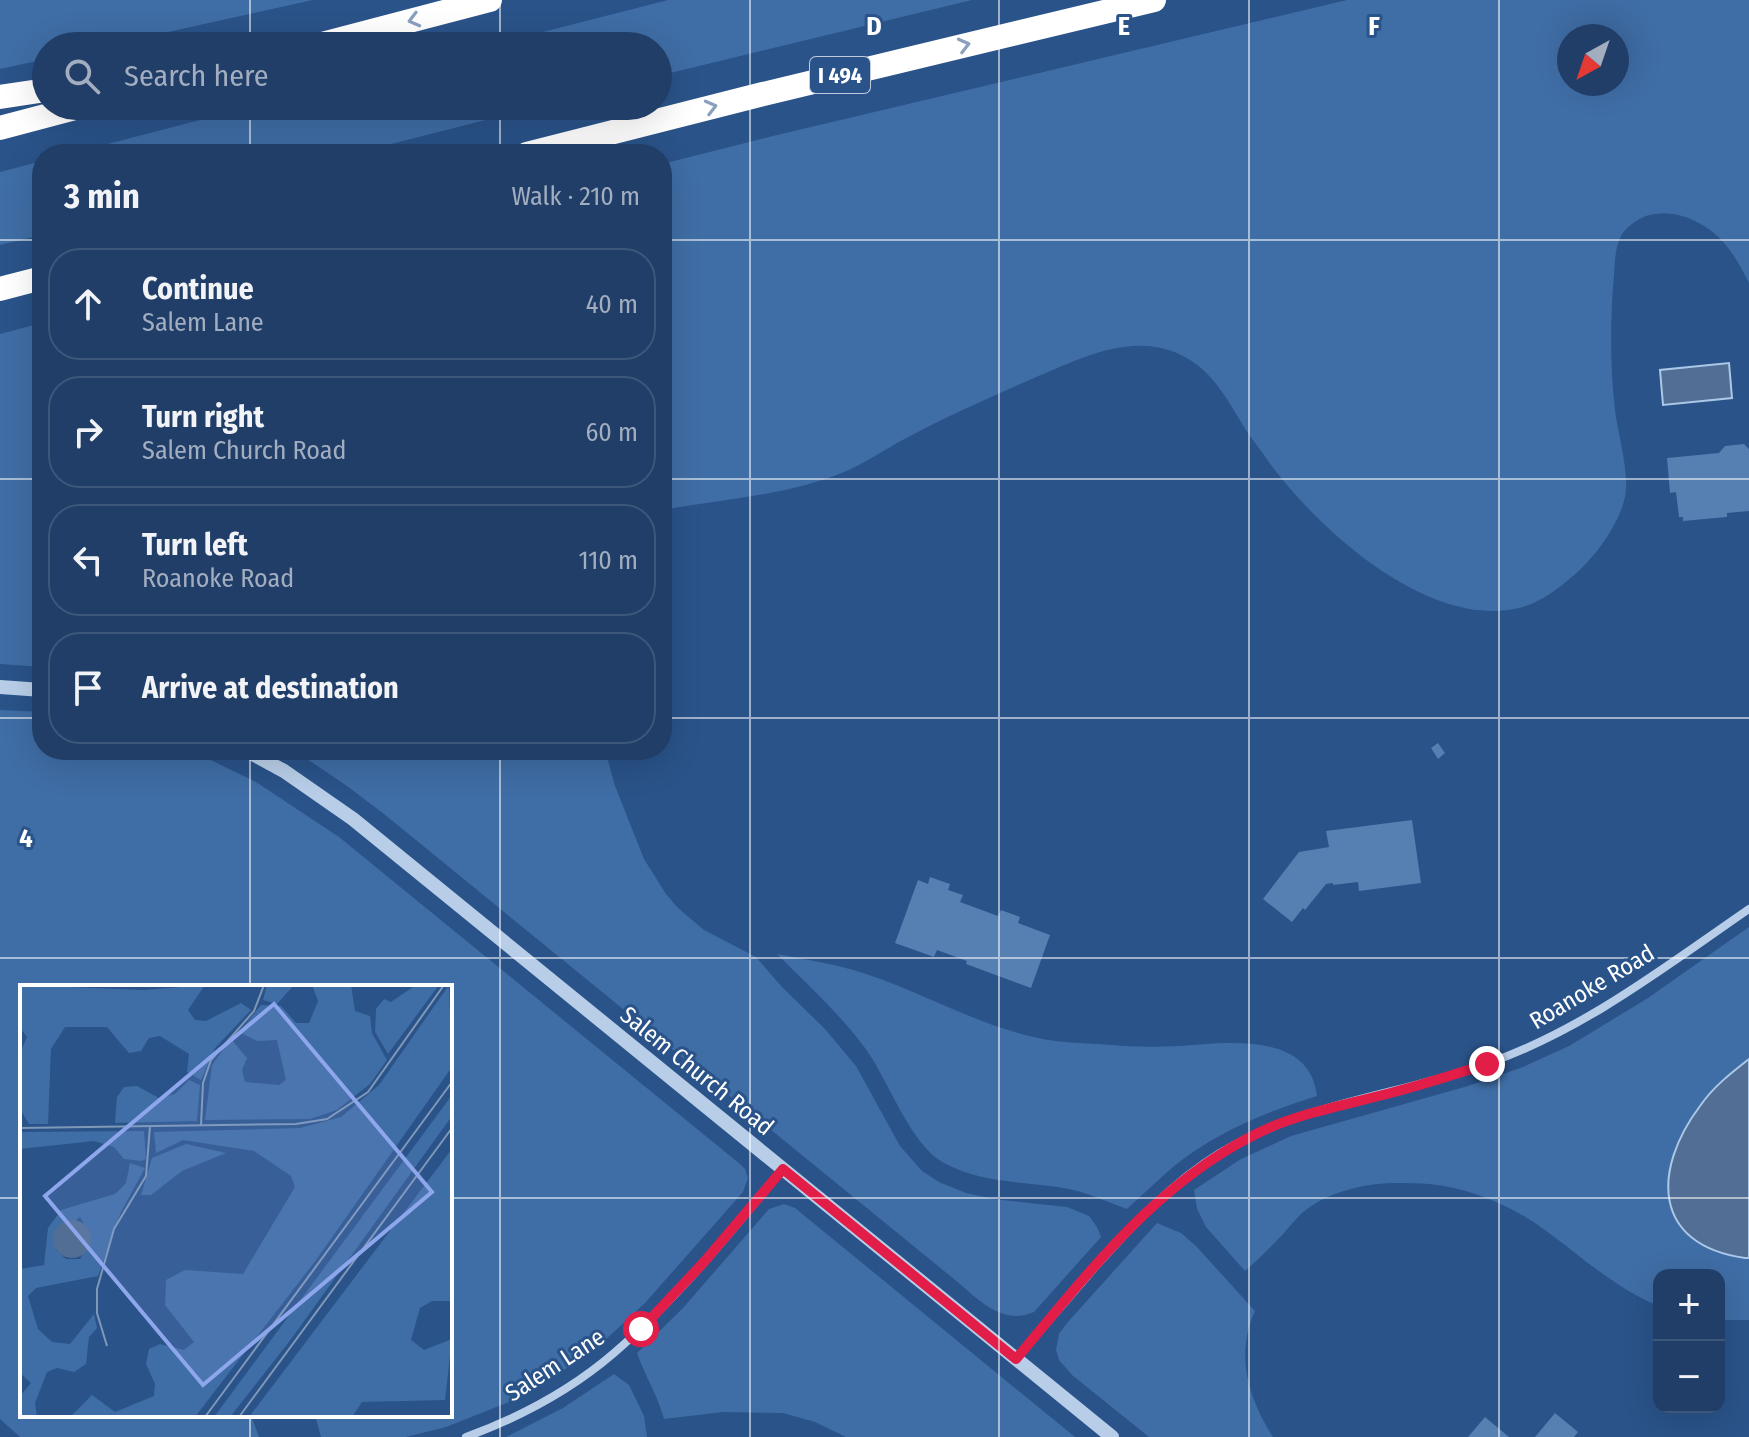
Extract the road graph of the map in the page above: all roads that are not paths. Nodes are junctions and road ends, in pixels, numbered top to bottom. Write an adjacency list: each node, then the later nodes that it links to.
1 (490, 0): 3 (highway, one-way to 3)
2 (1154, 0): 6 (highway, I 494, one-way to 2)
3 (368, 32)
4 (32, 92): 5 (highway)
5 (0, 97)
6 (672, 117)
7 (32, 120): 9 (highway)
8 (661, 120): 10 (highway, I 494, one-way to 8)
9 (0, 128)
10 (566, 144)
11 (32, 281): 12 (highway)
12 (0, 289)
13 (0, 687): 14 (street)
14 (32, 689)
15 (264, 760): 17 (street, Salem Church Road)
16 (1749, 909): 18 (street, Roanoke Road)
17 (783, 1169): 18 (street, Salem Church Road); 19 (street, Salem Lane)
18 (1016, 1359): 20 (street, Salem Church Road)
19 (466, 1437)
20 (1112, 1437)

